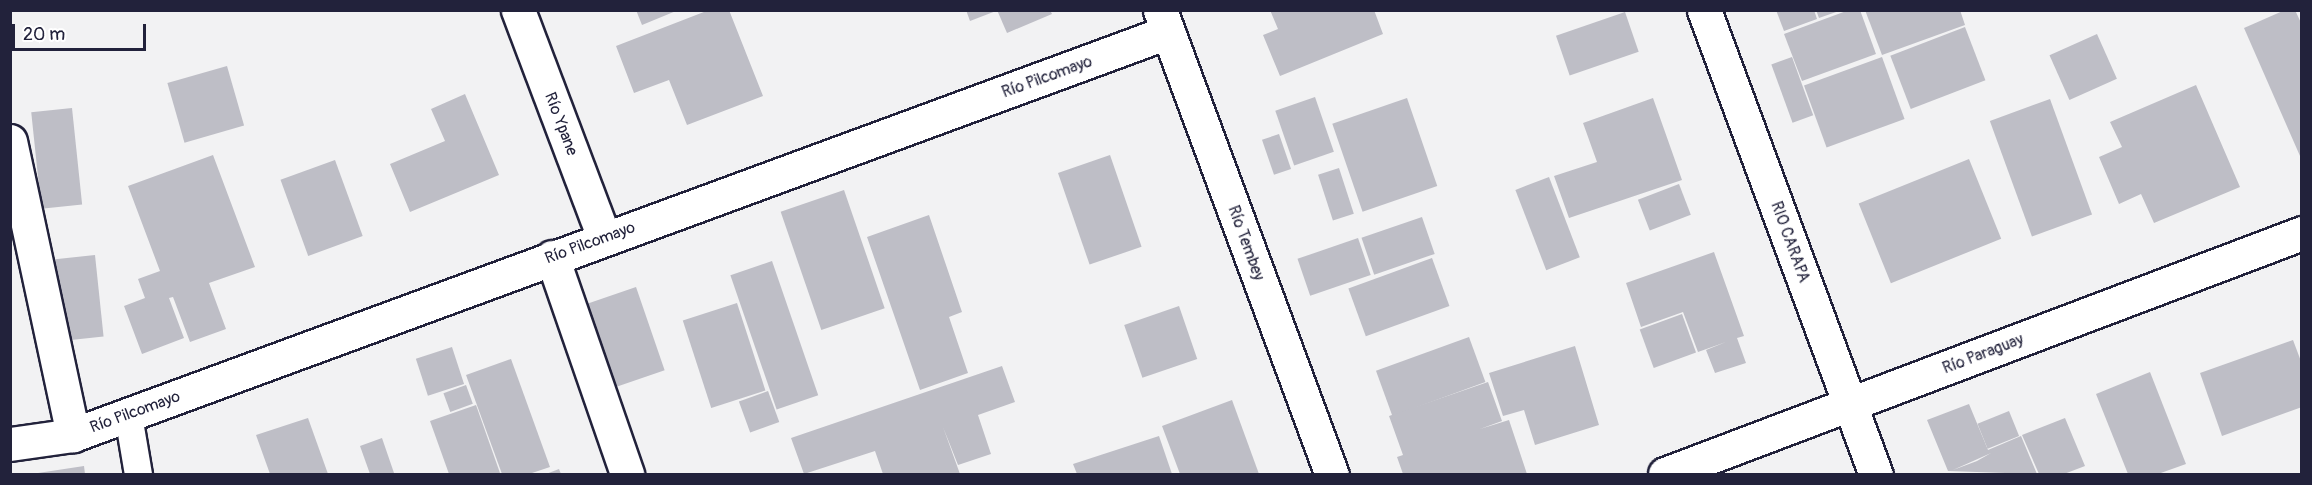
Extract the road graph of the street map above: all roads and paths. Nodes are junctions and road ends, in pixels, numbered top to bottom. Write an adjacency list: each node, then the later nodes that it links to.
1 (518, 10): 6 (street, Río Ypane)
2 (1704, 10): 8 (street, RIO CARAPA)
3 (1164, 21): 6 (street, Río Pilcomayo); 14 (street, Río Tembey)
4 (10, 141): 10 (street)
5 (2301, 232): 8 (street, Río Paraguay)
6 (604, 238): 7 (street, Río Pilcomayo)
7 (552, 257): 9 (street, Río Pilcomayo); 13 (street)
8 (1850, 405): 15 (street, Río Paraguay); 16 (street, RIO CARAPA)
9 (128, 415): 10 (street, Río Pilcomayo); 12 (lane)
10 (73, 435): 11 (street, Río Pilcomayo)
11 (10, 444)
12 (138, 474)
13 (627, 474)
14 (1332, 474)
15 (1665, 474)
16 (1876, 474)

